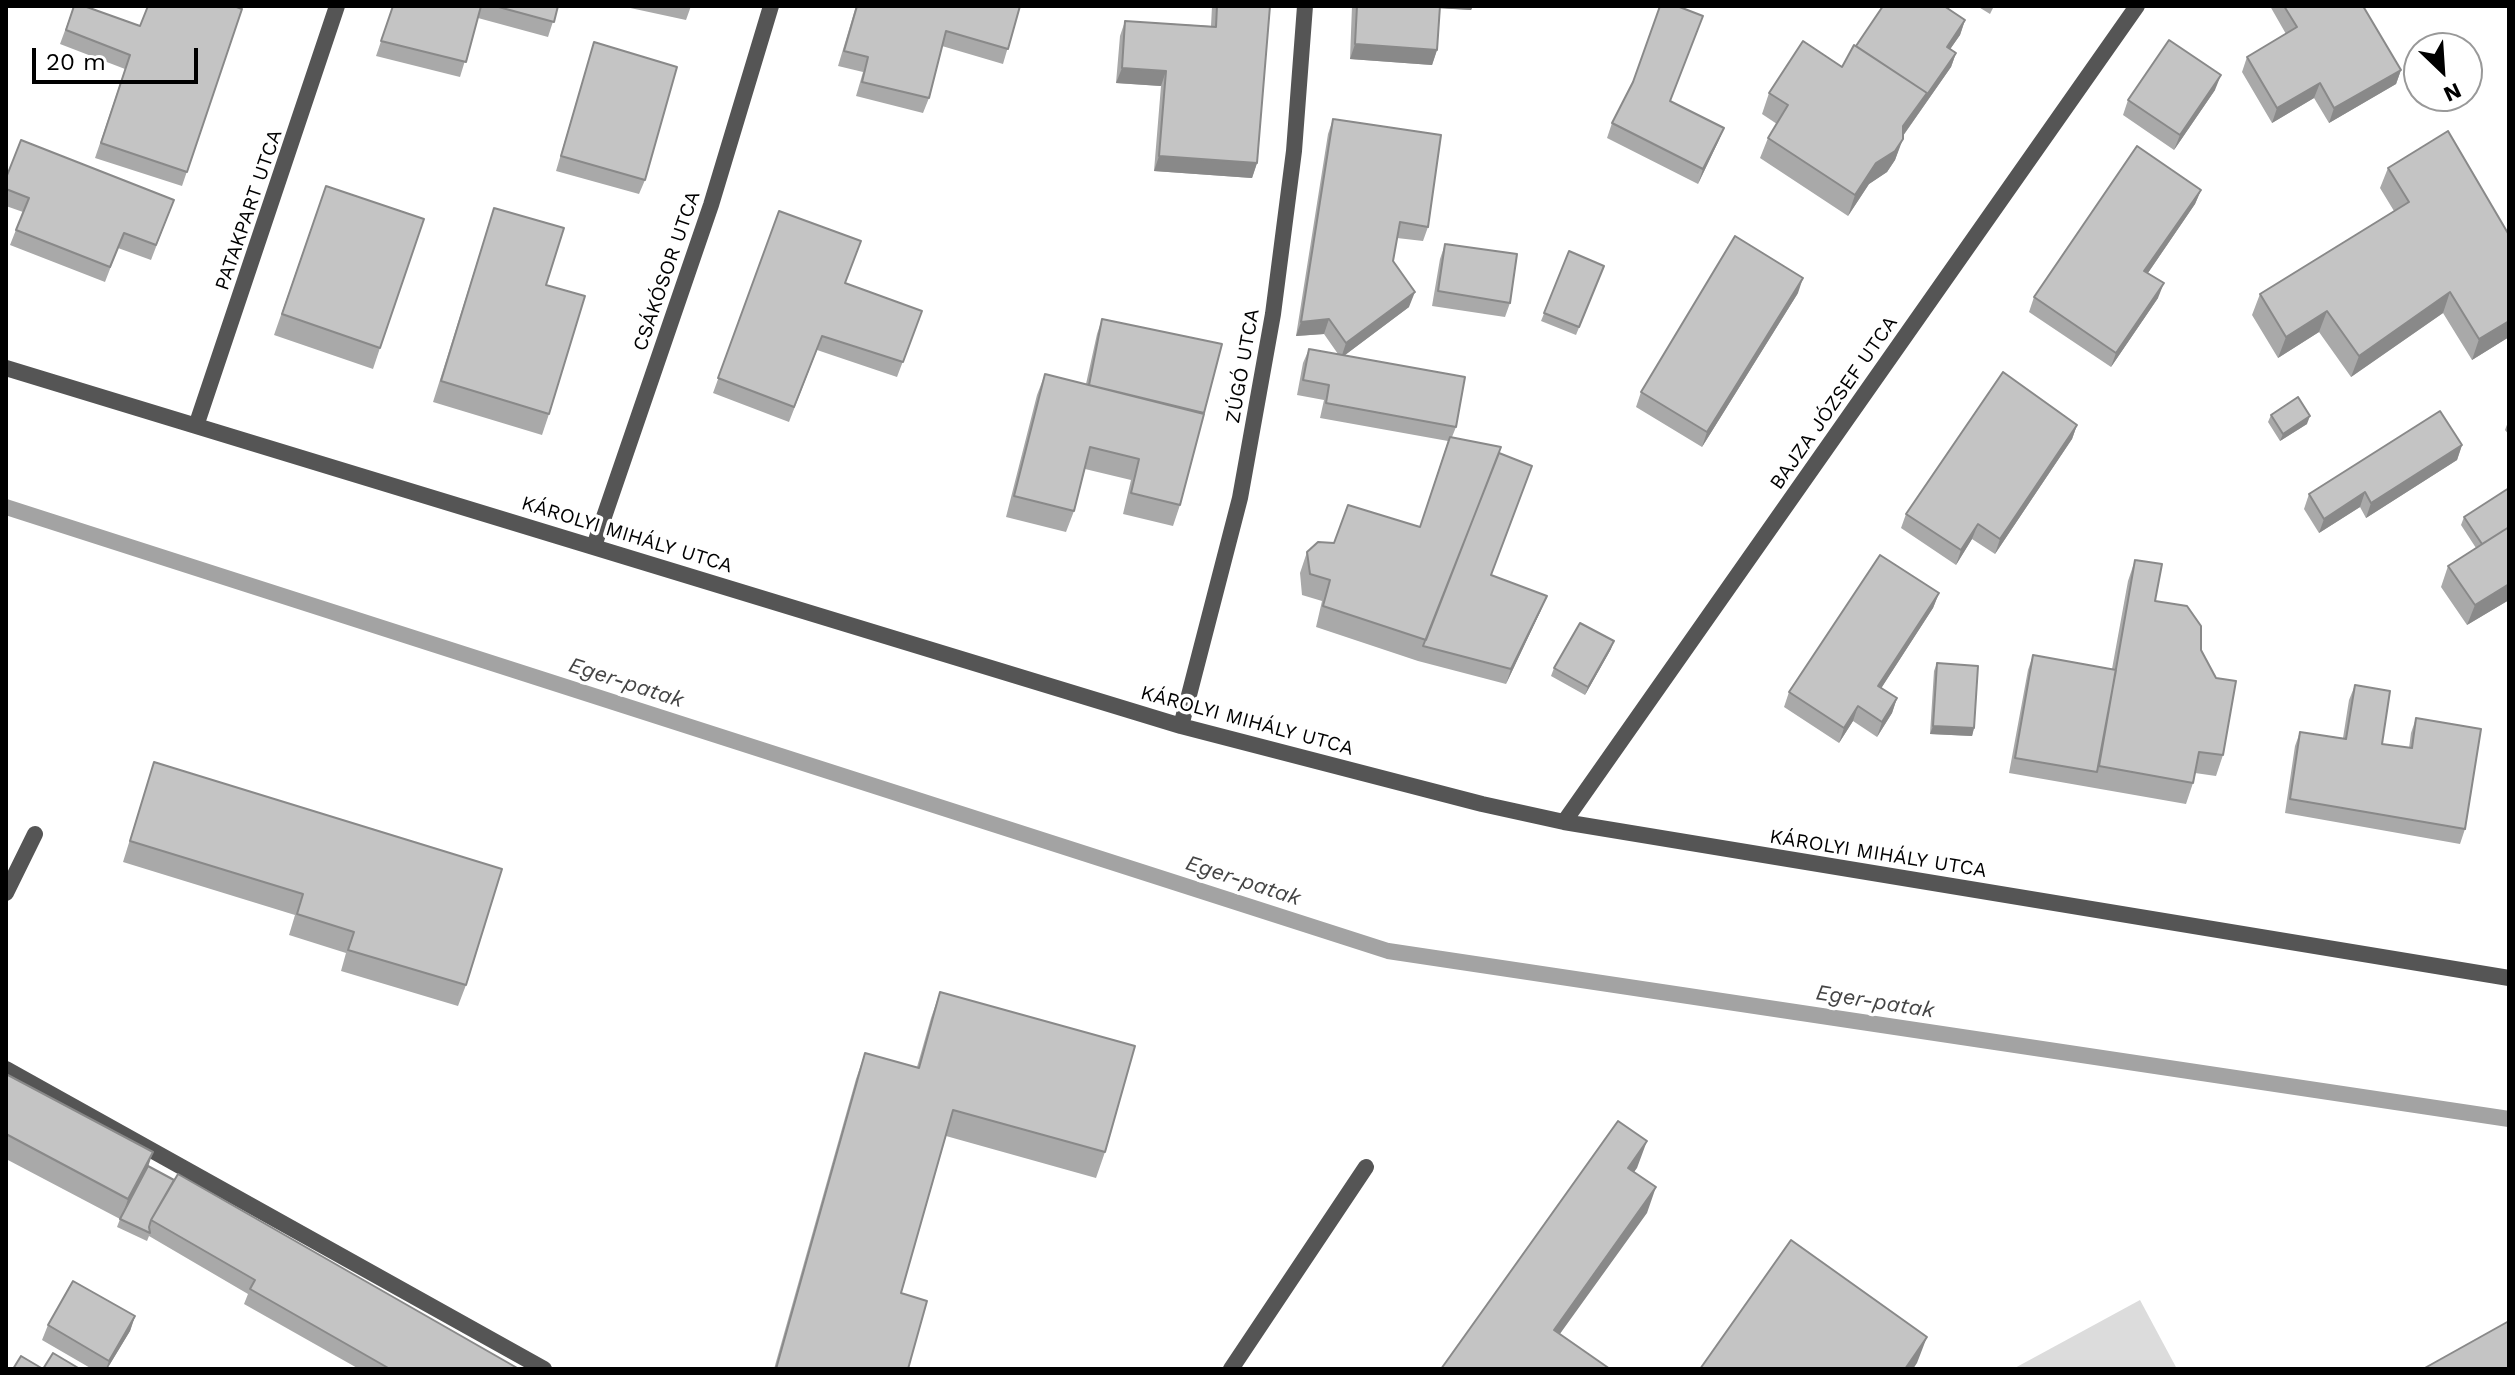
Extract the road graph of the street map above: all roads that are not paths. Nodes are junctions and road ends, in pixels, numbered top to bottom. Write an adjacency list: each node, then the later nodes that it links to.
1 (337, 6): 6 (street, PATAKPART UTCA)
2 (771, 6): 7 (street, CSÁKÓSOR UTCA)
3 (1305, 6): 8 (street, ZÚGÓ UTCA)
4 (2137, 6): 9 (street, BAJZA JÓZSEF UTCA)
5 (6, 368): 6 (street, KÁROLYI MIHÁLY UTCA)
6 (196, 426): 7 (street, KÁROLYI MIHÁLY UTCA)
7 (594, 546): 8 (street, KÁROLYI MIHÁLY UTCA)
8 (1181, 726): 9 (street, KÁROLYI MIHÁLY UTCA)
9 (1564, 822): 12 (street, KÁROLYI MIHÁLY UTCA)
10 (35, 834): 11 (street)
11 (6, 893)
12 (2509, 978)
13 (6, 1069): 15 (street)
14 (1366, 1167): 16 (street)
15 (544, 1369)
16 (1231, 1369)

